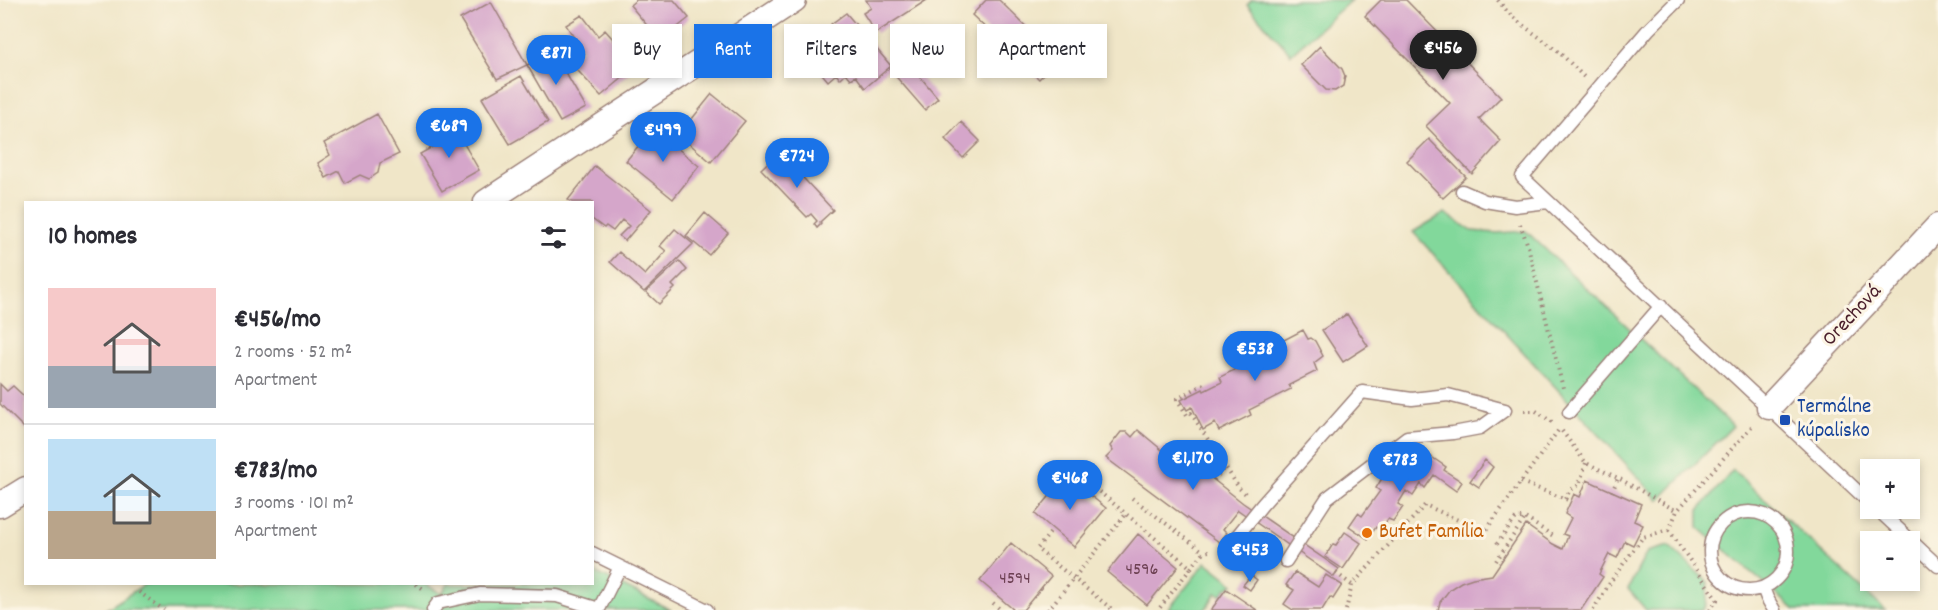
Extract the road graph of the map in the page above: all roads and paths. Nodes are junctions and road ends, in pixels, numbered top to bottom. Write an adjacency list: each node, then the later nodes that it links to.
1 (794, 0): 6 (street)
2 (1498, 0): 4 (path)
3 (1678, 0): 7 (lane)
4 (1584, 77)
5 (1462, 191): 8 (lane)
6 (488, 201)
7 (1548, 202): 8 (lane); 10 (lane)
8 (1515, 206): 14 (path)
9 (1938, 226): 12 (street, Orechová)
10 (1661, 306): 12 (lane); 14 (lane)
11 (1204, 384): 17 (path)
12 (1769, 407): 24 (lane); 30 (path)
13 (1505, 410): 15 (path); 29 (lane); 44 (lane)
14 (1569, 412): 15 (path)
15 (1560, 427): 16 (path); 20 (path)
16 (1586, 463): 18 (path); 26 (path)
17 (1225, 467): 19 (path); 29 (path)
18 (1618, 478): 23 (path); 30 (path)
19 (1214, 480)
20 (1521, 482): 26 (path); 37 (path)
21 (1090, 484): 31 (path)
22 (24, 490): 28 (street)
23 (1612, 492)
24 (1860, 493)
25 (1132, 498): 41 (path)
26 (1565, 499): 27 (path)
27 (1571, 501)
28 (0, 505)
29 (1262, 505): 40 (lane)
30 (1677, 511): 35 (path)
31 (1126, 514): 47 (path); 49 (path)
32 (1525, 518): 38 (path); 39 (path); 43 (path)
33 (1888, 519): 45 (lane)
34 (1458, 520): 50 (path)
35 (1669, 530): 62 (path); 63 (path)
36 (1050, 533): 49 (path)
37 (1483, 534)
38 (1555, 537)
39 (1497, 544)
40 (1230, 546): 41 (path)
41 (1204, 552): 47 (path)
42 (594, 554): 46 (lane)
43 (1499, 559)
44 (1286, 561)
45 (1938, 566)
46 (620, 567): 55 (lane); 56 (lane)
47 (1191, 568): 60 (path)
48 (1336, 573): 50 (path)
49 (1074, 578): 58 (path); 59 (path)
50 (1352, 585): 61 (path)
51 (1763, 588): 51 (lane); 64 (lane)
52 (139, 592): 54 (path)
53 (993, 603): 57 (path)
54 (164, 610)
55 (433, 610)
56 (707, 610)
57 (1001, 610)
58 (1048, 610)
59 (1113, 610)
60 (1158, 610)
61 (1346, 610)
62 (1593, 610)
63 (1710, 610)
64 (1774, 610)

